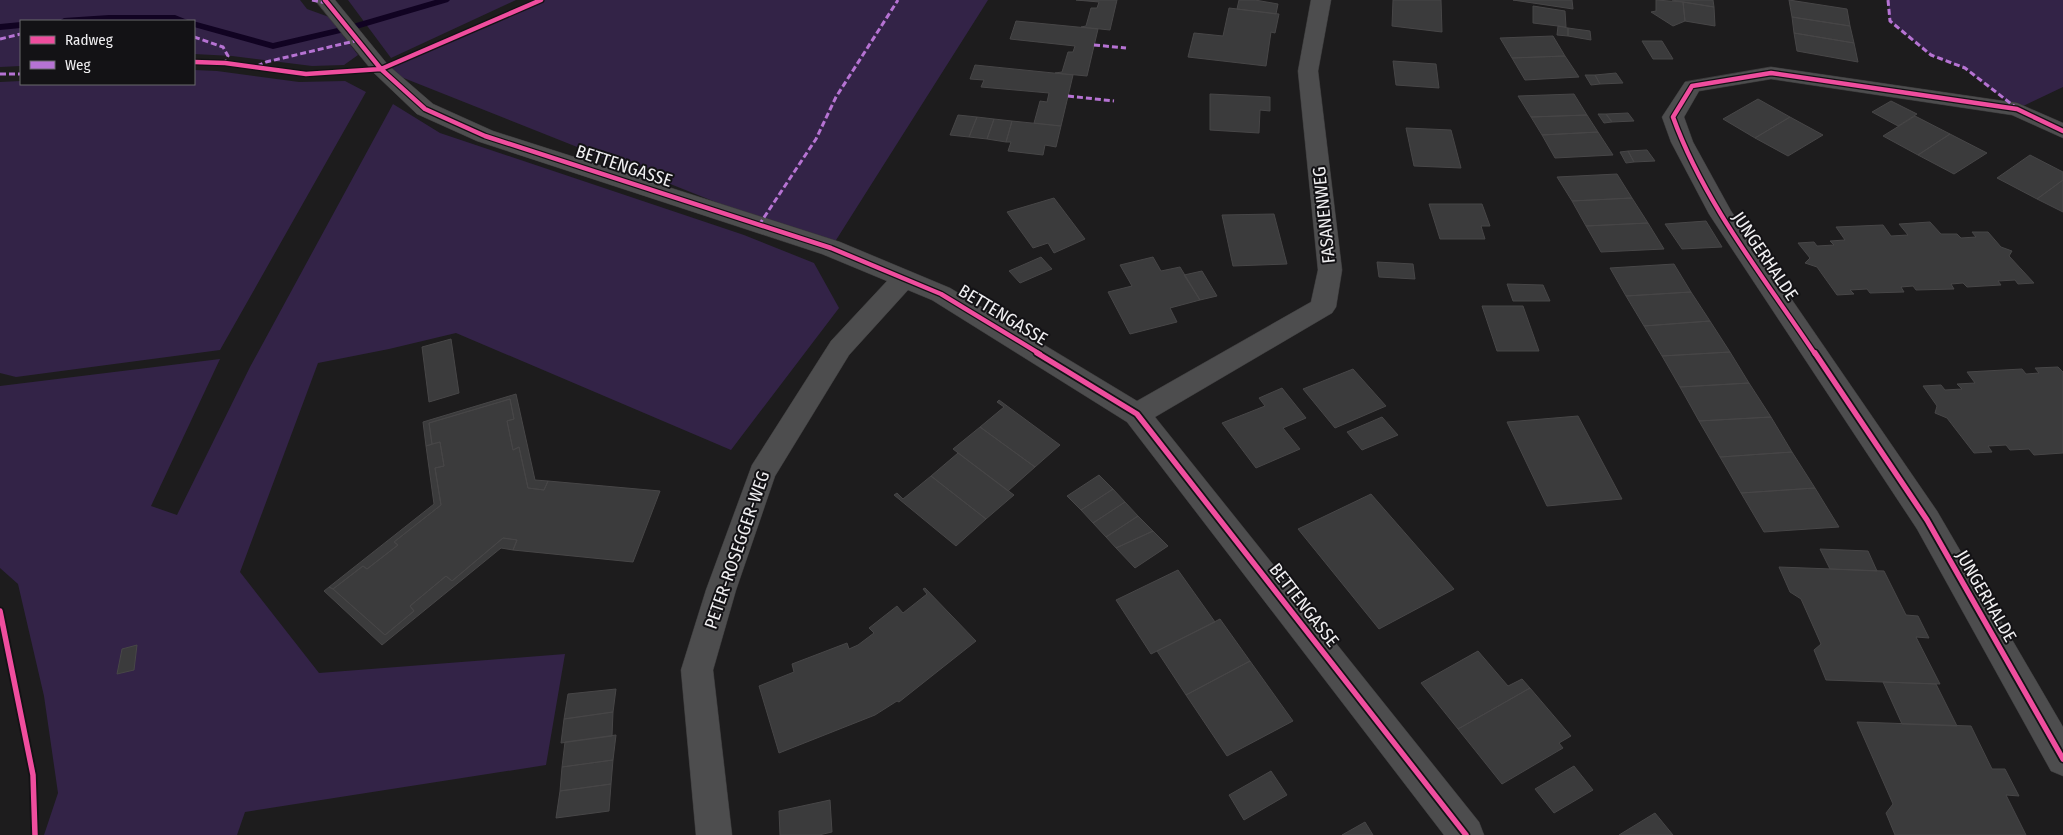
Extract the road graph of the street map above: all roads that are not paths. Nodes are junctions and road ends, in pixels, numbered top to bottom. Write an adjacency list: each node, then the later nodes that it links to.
1 (325, 0): 4 (street, BETTENGASSE)
2 (1321, 0): 5 (street, FASANENWEG)
3 (2063, 131): 6 (street, JUNGERHALDE)
4 (904, 279): 5 (street, BETTENGASSE); 7 (street, PETER-ROSEGGER-WEG)
5 (1138, 414): 8 (street, BETTENGASSE)
6 (2063, 759)
7 (714, 835)
8 (1466, 835)

